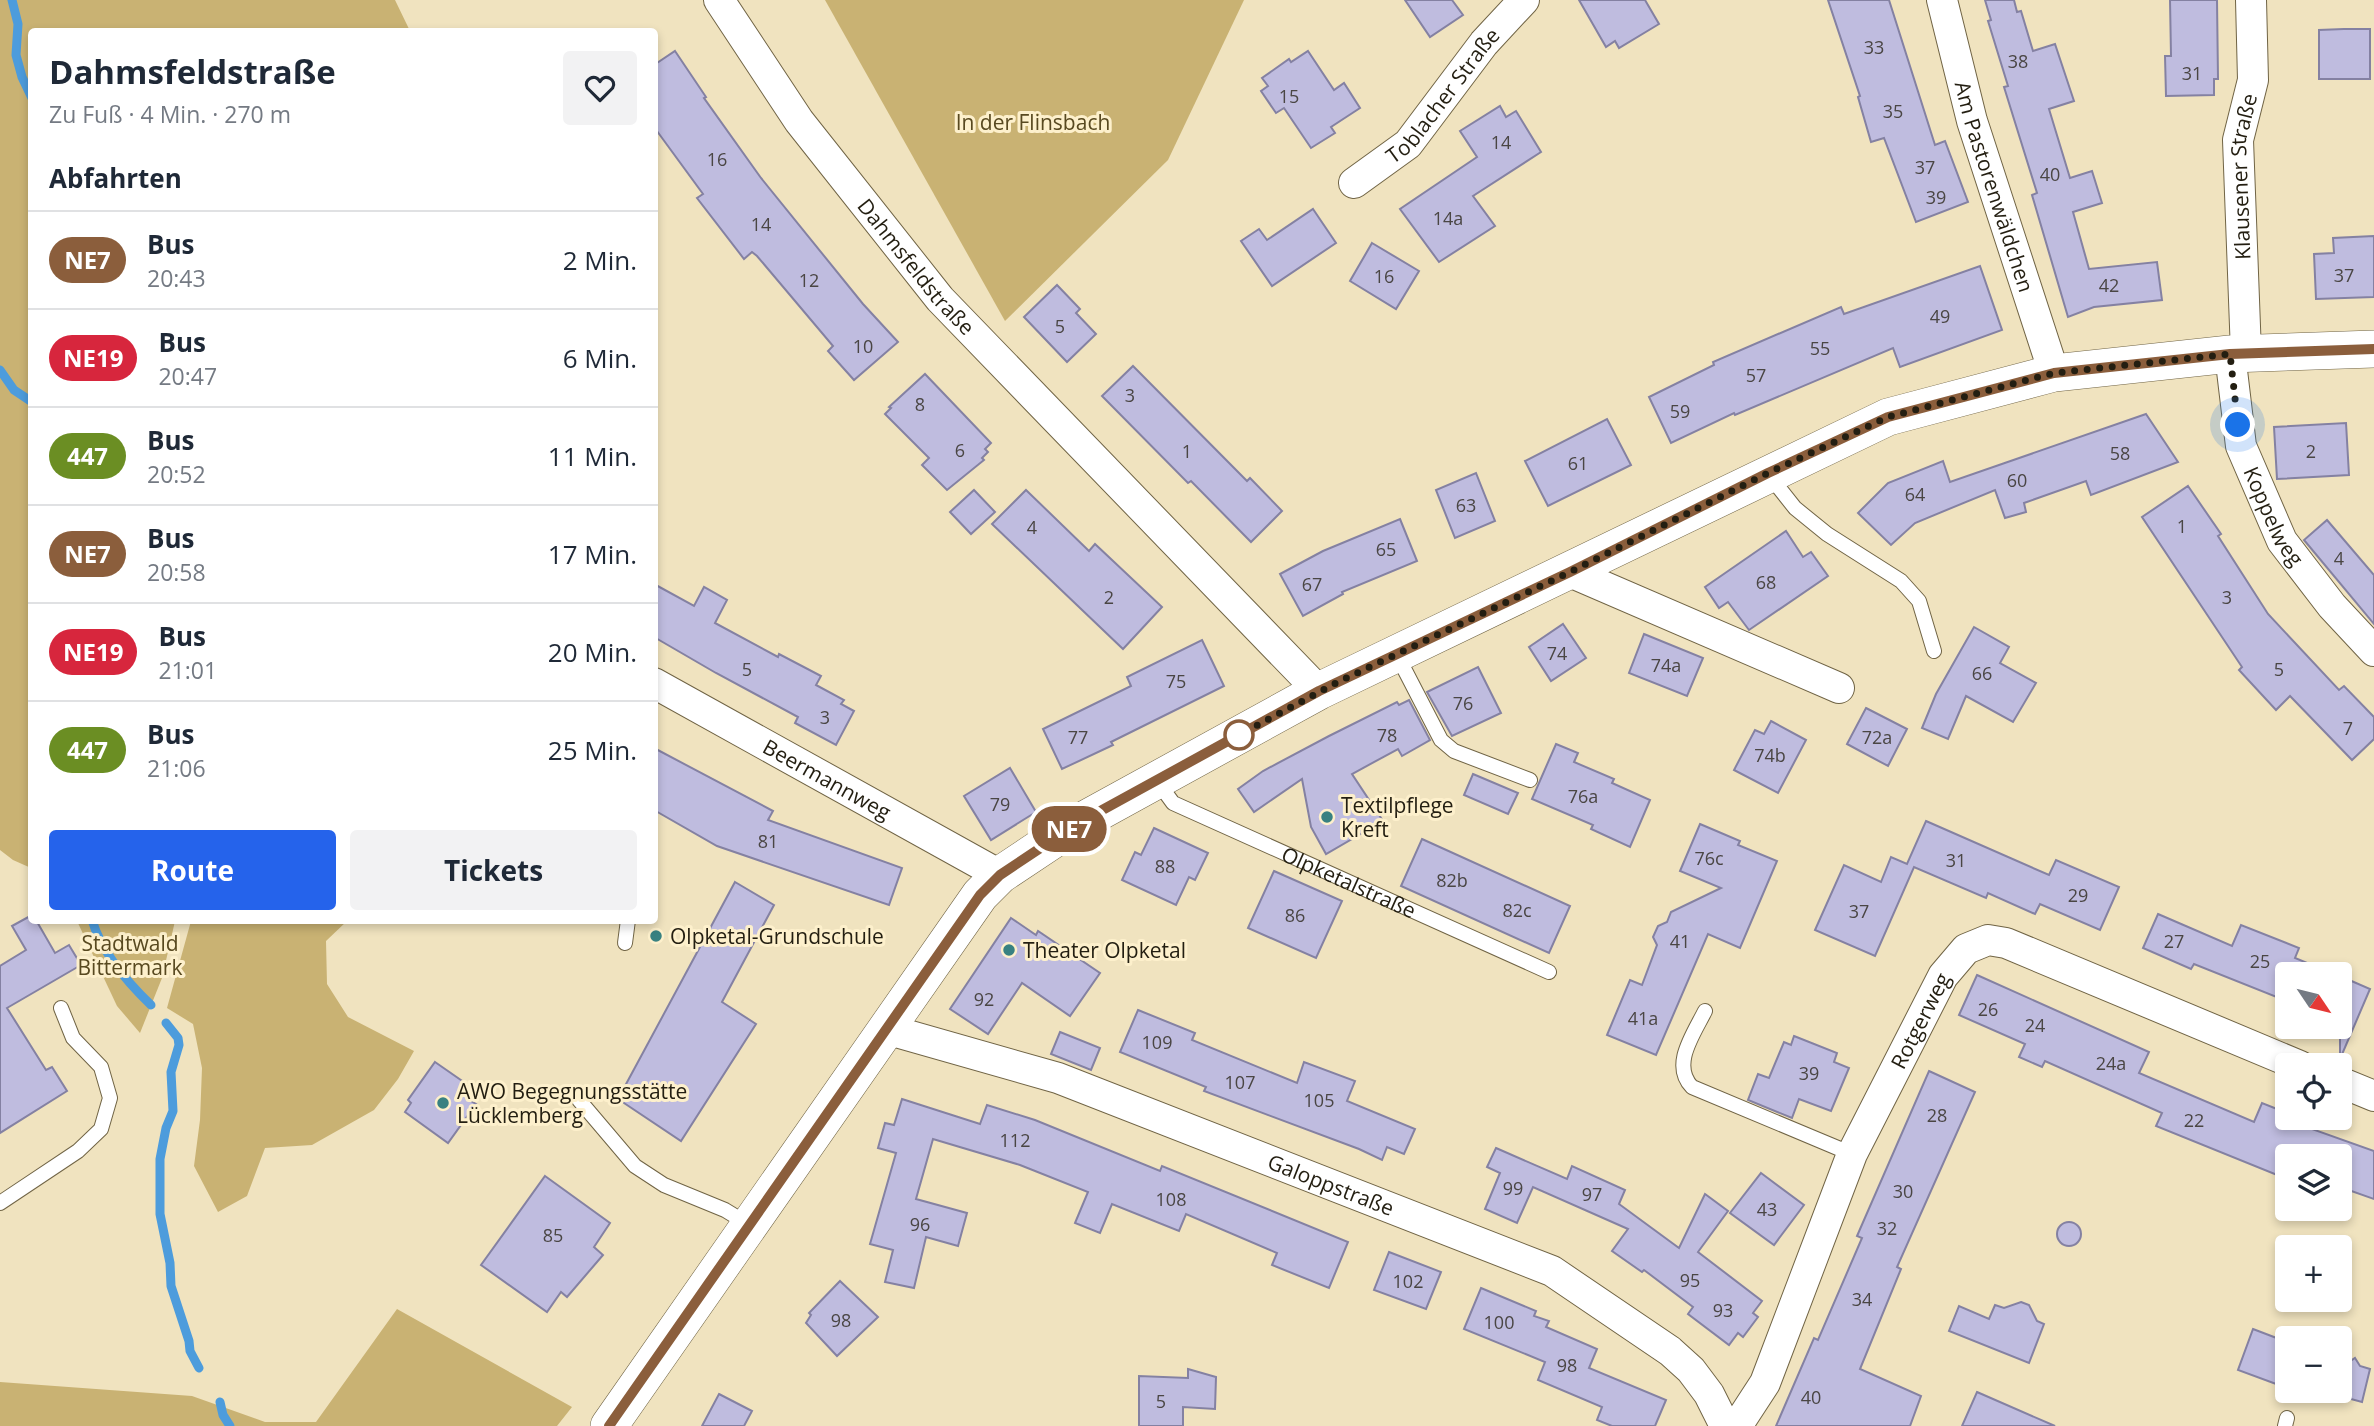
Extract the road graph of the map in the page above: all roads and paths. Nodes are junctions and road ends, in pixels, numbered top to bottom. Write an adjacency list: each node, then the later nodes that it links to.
1 (1524, 0): 5 (street, Toblacher Straße)
2 (1942, 0): 8 (street, Am Pastorenwäldchen)
3 (2251, 0): 7 (street, Klausener Straße)
4 (732, 5): 16 (street, Dahmsfeldstraße)
5 (1354, 183)
6 (2374, 349): 7 (street)
7 (2238, 354): 8 (street); 12 (street, Koppelweg)
8 (2054, 373): 9 (street)
9 (1768, 473): 10 (street); 11 (lane)
10 (1570, 572): 13 (street); 15 (street)
11 (1934, 651)
12 (2374, 651)
13 (1396, 654): 16 (street); 18 (lane)
14 (658, 685): 19 (street, Beermannweg)
15 (1839, 688)
16 (1319, 691): 17 (street)
17 (1157, 780): 19 (street); 22 (lane, Olpketalstraße)
18 (1530, 780)
19 (1000, 875): 25 (street)
20 (627, 924): 21 (lane)
21 (625, 943)
22 (1549, 972)
23 (61, 1008): 31 (lane)
24 (1704, 1011): 30 (lane)
25 (886, 1028): 32 (street); 34 (street, Galoppstraße)
26 (2275, 1056): 30 (street, Rotgerweg)
27 (2352, 1087): 28 (street)
28 (2374, 1096)
29 (579, 1100): 32 (lane)
30 (1852, 1154): 35 (street, Rotgerweg)
31 (0, 1203)
32 (750, 1224): 33 (street)
33 (608, 1426)
34 (1726, 1426)
35 (1737, 1426)

